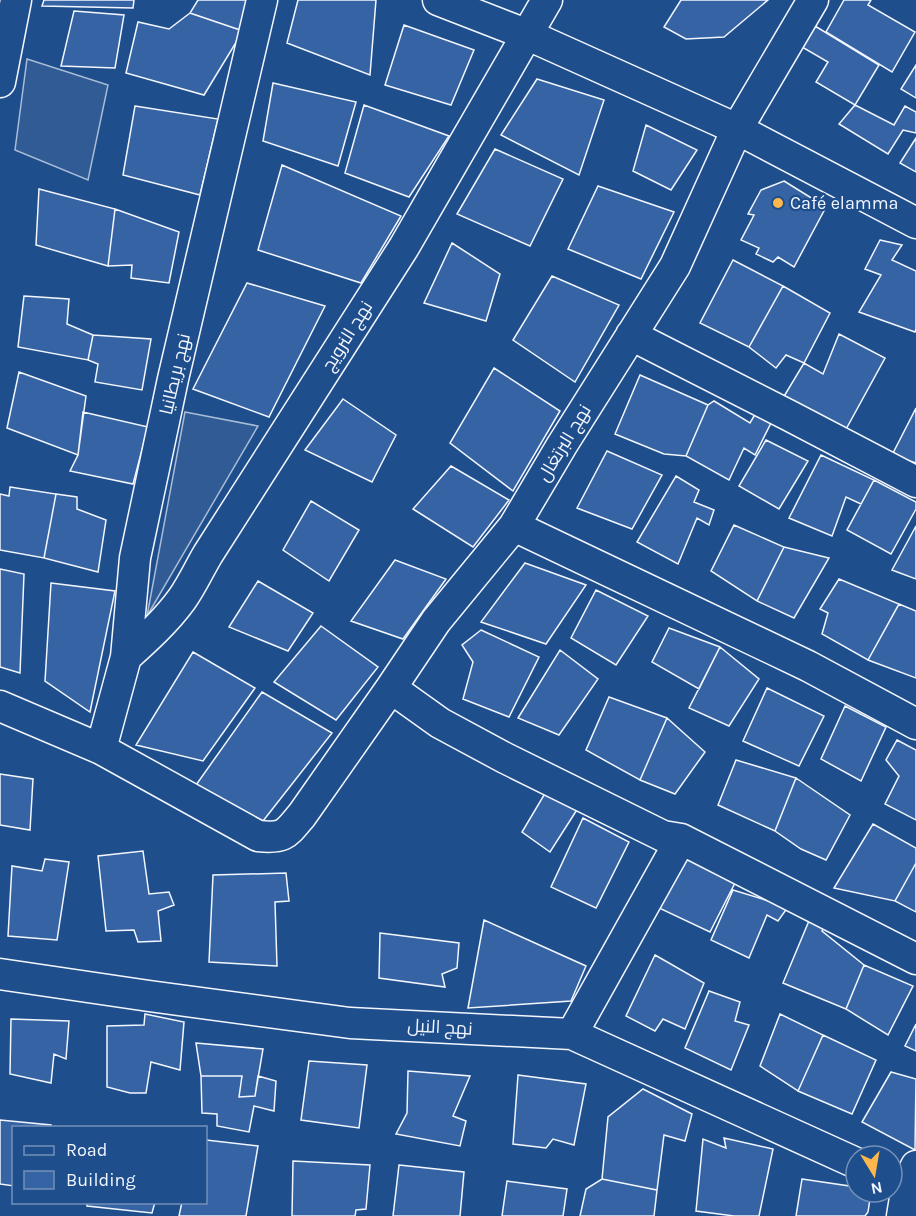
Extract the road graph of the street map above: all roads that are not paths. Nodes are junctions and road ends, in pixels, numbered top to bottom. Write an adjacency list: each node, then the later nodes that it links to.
1 (16, 0): 7 (street)
2 (262, 0): 13 (street, نهج بريطانيا)
3 (438, 0): 6 (street)
4 (547, 0): 6 (street, نهج النرويج)
5 (813, 0): 8 (street, نهج البرتغال)
6 (528, 35): 8 (street); 13 (street, نهج النرويج)
7 (0, 82)
8 (737, 129): 9 (street); 10 (street, نهج البرتغال)
9 (916, 224)
10 (631, 335): 11 (street); 12 (street, نهج البرتغال)
11 (916, 482)
12 (514, 526): 14 (street, نهج البرتغال); 16 (street)
13 (126, 657): 17 (street, نهج بريطانيا)
14 (392, 688): 17 (street, نهج البرتغال); 18 (street)
15 (0, 706): 17 (street)
16 (916, 724)
17 (101, 749)
18 (681, 839): 19 (street); 21 (street)
19 (916, 959)
20 (0, 974): 21 (street, نهج النيل)
21 (572, 1035): 22 (street, نهج النيل)
22 (844, 1158)
23 (905, 1177): 24 (street)
24 (902, 1216)

